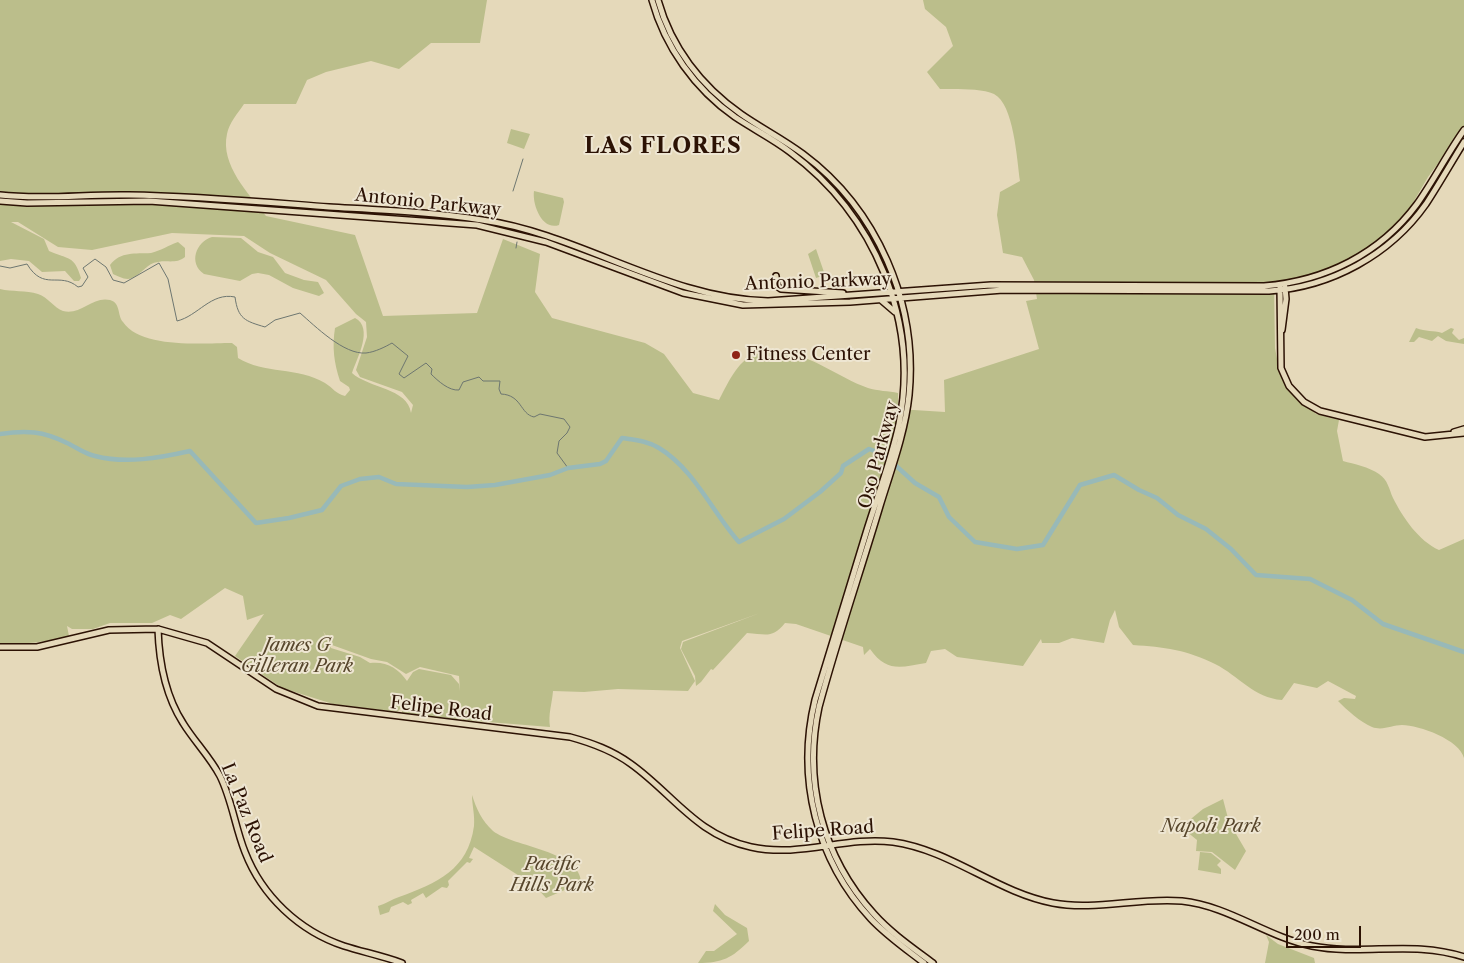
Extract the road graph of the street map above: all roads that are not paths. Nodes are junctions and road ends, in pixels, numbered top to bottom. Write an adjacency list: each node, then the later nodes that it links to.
1 (652, 0): 11 (main road, Oso Parkway)
2 (658, 0): 14 (main road, Oso Parkway)
3 (1464, 130): 8 (main road, Antonio Parkway)
4 (1464, 142): 8 (main road, Antonio Parkway)
5 (0, 195): 13 (main road, Antonio Parkway)
6 (0, 201): 16 (main road, Antonio Parkway)
7 (776, 276): 13 (main road)
8 (1283, 287): 10 (main road, Antonio Parkway); 10 (main road, Antonio Parkway); 21 (main road)
9 (953, 288): 10 (main road, Antonio Parkway); 12 (main road); 14 (main road, Antonio Parkway)
10 (1175, 289): 12 (main road, Antonio Parkway)
11 (892, 292): 13 (main road, Antonio Parkway); 14 (main road, Antonio Parkway); 15 (main road, Oso Parkway)
12 (950, 294): 14 (main road, Antonio Parkway)
13 (851, 295)
14 (900, 295): 15 (main road, Antonio Parkway); 20 (main road, Oso Parkway)
15 (894, 298): 16 (main road, Antonio Parkway); 17 (main road, Oso Parkway)
16 (881, 300): 17 (main road)
17 (897, 314): 20 (main road, Oso Parkway)
18 (1464, 429): 21 (main road)
19 (1464, 433): 21 (main road)
20 (898, 436): 24 (main road, Oso Parkway)
21 (1422, 436)
22 (158, 629): 23 (main road, Felipe Road); 24 (main road, Felipe Road); 26 (main road, La Paz Road)
23 (0, 647)
24 (827, 846): 25 (main road, Felipe Road); 27 (main road, Oso Parkway); 28 (main road, Oso Parkway)
25 (1464, 957)
26 (402, 963)
27 (924, 963)
28 (933, 963)

